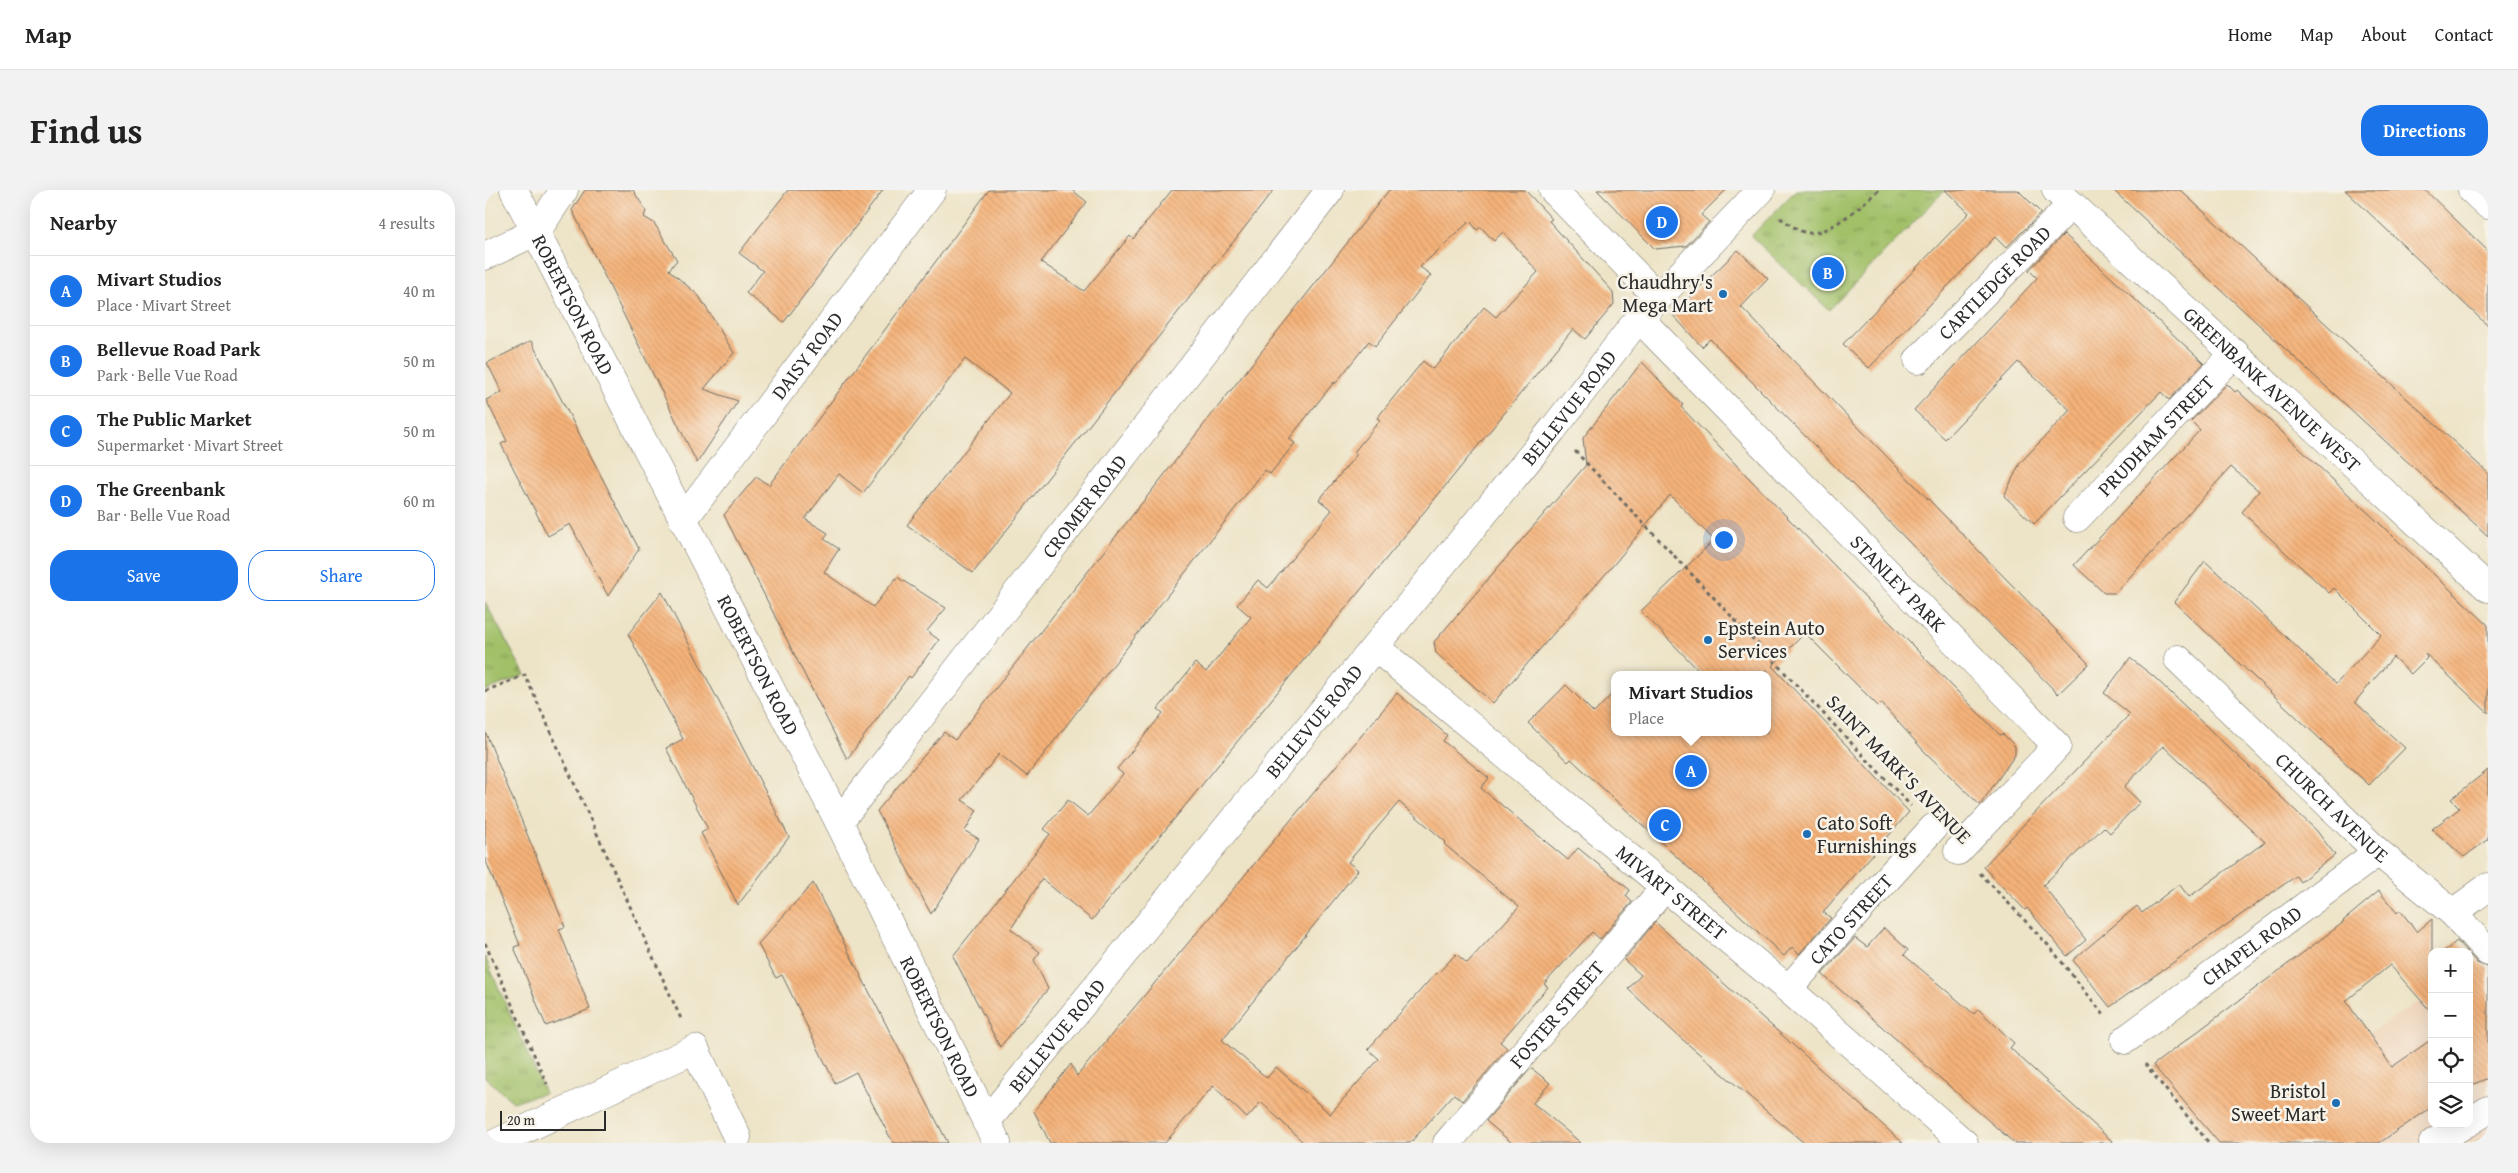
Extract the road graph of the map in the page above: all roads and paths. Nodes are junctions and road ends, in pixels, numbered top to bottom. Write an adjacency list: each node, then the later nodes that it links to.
1 (514, 190): 11 (street, ROBERTSON ROAD)
2 (564, 190): 11 (street)
3 (933, 190): 19 (street, DAISY ROAD)
4 (1330, 190): 24 (street, CROMER ROAD)
5 (1553, 190): 13 (street)
6 (1879, 190): 8 (path)
7 (2472, 190): 10 (street)
8 (1758, 193): 13 (street, BELLEVUE ROAD)
9 (2063, 197): 15 (street, GREENBANK AVENUE WEST); 16 (street, CARTLEDGE ROAD)
10 (2488, 205)
11 (537, 231): 12 (street); 19 (street, ROBERTSON ROAD)
12 (485, 256)
13 (1658, 296): 14 (street, BELLEVUE ROAD)
14 (1639, 318): 17 (street, BELLEVUE ROAD); 26 (street, STANLEY PARK)
15 (2235, 353): 18 (street, PRUDHAM STREET); 20 (street, GREENBANK AVENUE WEST)
16 (1918, 360)
17 (1553, 428): 21 (street, BELLEVUE ROAD); 25 (path, SAINT MARK'S AVENUE)
18 (2077, 518)
19 (683, 520): 24 (street, ROBERTSON ROAD)
20 (2488, 588)
21 (1375, 647): 28 (street, MIVART STREET); 40 (street, BELLEVUE ROAD)
22 (2178, 659): 27 (street, CHURCH AVENUE)
23 (485, 691): 35 (path)
24 (839, 822): 40 (street, ROBERTSON ROAD)
25 (1933, 828): 33 (street, CATO STREET)
26 (1958, 851): 34 (path, SAINT MARK'S AVENUE)
27 (2377, 852): 30 (street, CHURCH AVENUE); 34 (street, CHAPEL ROAD)
28 (1666, 886): 33 (street, MIVART STREET); 42 (street, FOSTER STREET)
29 (2488, 887): 30 (street)
30 (2453, 914): 32 (street, CHURCH AVENUE)
31 (485, 943): 37 (path)
32 (2488, 952)
33 (1789, 989): 44 (street, MIVART STREET)
34 (2125, 1040): 45 (path, SAINT MARK'S AVENUE)
35 (695, 1048): 37 (street); 41 (street)
36 (2488, 1110): 38 (street)
37 (560, 1113): 43 (street)
38 (2473, 1119)
39 (2458, 1128): 46 (street)
40 (991, 1133)
41 (737, 1137)
42 (1457, 1140)
43 (496, 1143)
44 (1964, 1143)
45 (2209, 1143)
46 (2433, 1143)

